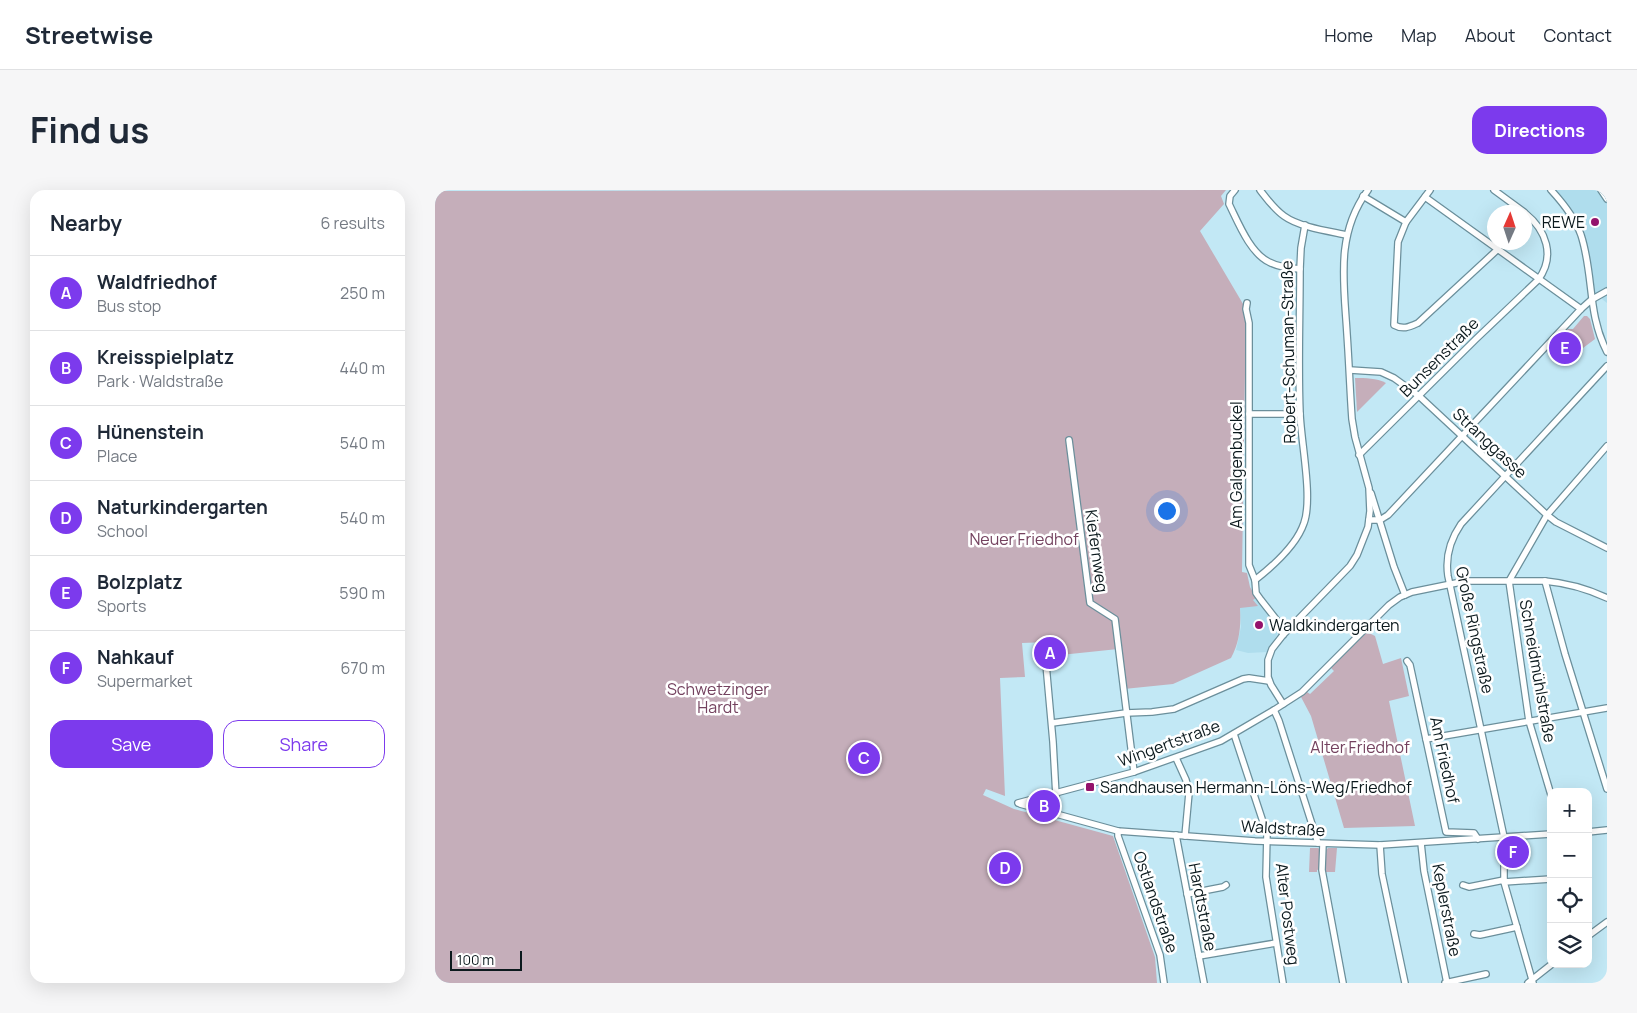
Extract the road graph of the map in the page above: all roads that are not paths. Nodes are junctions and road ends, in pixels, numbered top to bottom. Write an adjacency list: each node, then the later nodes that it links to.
1 (1235, 190): 18 (street)
2 (1260, 190): 14 (street)
3 (1368, 190): 8 (street)
4 (1430, 190): 9 (street)
5 (1494, 190): 11 (street)
6 (1551, 190): 21 (street)
7 (1601, 190): 10 (street)
8 (1363, 196): 13 (street); 15 (street)
9 (1425, 197): 13 (street); 16 (street)
10 (1607, 199)
11 (1514, 205)
12 (1532, 220): 19 (street)
13 (1406, 222): 17 (street)
14 (1305, 225): 15 (street); 18 (street, Robert-Schuman-Straße)
15 (1347, 235): 26 (street)
16 (1487, 243)
17 (1497, 250): 19 (street)
18 (1300, 268): 29 (street, Robert-Schuman-Straße)
19 (1538, 280): 23 (street); 27 (street, Bunsenstraße)
20 (1607, 291): 21 (street)
21 (1591, 300): 23 (street); 24 (street)
22 (1247, 303): 28 (street, Am Galgenbuckel)
23 (1581, 309): 30 (street)
24 (1607, 352)
25 (1607, 366): 34 (street, Große Ringstraße)
26 (1350, 370): 27 (street, Stranggasse); 33 (street)
27 (1419, 396): 30 (street, Stranggasse); 33 (street, Bunsenstraße)
28 (1249, 414): 29 (street); 40 (street, Am Galgenbuckel)
29 (1300, 414): 40 (street, Robert-Schuman-Straße)
30 (1462, 436): 34 (street, Stranggasse); 38 (street)
31 (1069, 440): 56 (street, Kiefernweg)
32 (1607, 446): 36 (street)
33 (1359, 455): 35 (street)
34 (1505, 476): 36 (street, Stranggasse); 43 (street, Große Ringstraße)
35 (1369, 488): 37 (street); 38 (street)
36 (1547, 514): 39 (street, Stranggasse); 41 (street)
37 (1369, 523): 38 (street); 47 (street)
38 (1381, 523): 44 (street)
39 (1607, 548)
40 (1255, 580): 46 (street, Am Galgenbuckel)
41 (1509, 581): 42 (street, Wingertstraße); 43 (street, Wingertstraße); 57 (street, Schneidmühlstraße)
42 (1545, 581): 45 (street, Wingertstraße); 55 (street)
43 (1450, 584): 44 (street, Wingertstraße); 59 (street, Große Ringstraße)
44 (1405, 595): 52 (street, Wingertstraße)
45 (1607, 598)
46 (1277, 618): 47 (street, Am Galgenbuckel); 48 (street, Am Galgenbuckel)
47 (1294, 625): 48 (street)
48 (1283, 635): 51 (street)
49 (1044, 642): 58 (street)
50 (1407, 661): 61 (street, Am Friedhof)
51 (1269, 681): 52 (street); 56 (street)
52 (1283, 704): 54 (street, Wingertstraße)
53 (1607, 708): 55 (street)
54 (1274, 710): 60 (street, Wingertstraße); 78 (street)
55 (1583, 712): 57 (street); 65 (street)
56 (1127, 713): 58 (street); 63 (street, Kiefernweg)
57 (1529, 721): 59 (street); 64 (street, Schneidmühlstraße)
58 (1052, 722): 66 (street)
59 (1481, 730): 61 (street); 75 (street, Große Ringstraße)
60 (1234, 734): 62 (street, Wingertstraße); 77 (street, Alter Postweg)
61 (1426, 739): 76 (street, Am Friedhof)
62 (1176, 758): 63 (street, Wingertstraße); 74 (street)
63 (1134, 772): 66 (street, Wingertstraße)
64 (1549, 788)
65 (1607, 789)
66 (1057, 793): 67 (street, Wingertstraße); 68 (street)
67 (1018, 803): 68 (street, Waldstraße)
68 (1057, 814): 70 (street, Waldstraße)
69 (1607, 830): 71 (street)
70 (1118, 831): 73 (street, Waldstraße); 95 (street, Ostlandstraße)
71 (1592, 832)
72 (1547, 834): 75 (street, Waldstraße)
73 (1176, 835): 74 (street, Waldstraße); 85 (street, Hardtstraße)
74 (1185, 836): 77 (street, Waldstraße)
75 (1503, 838): 76 (street, Waldstraße); 82 (street, Große Ringstraße)
76 (1478, 839): 79 (street, Waldstraße)
77 (1267, 841): 78 (street, Waldstraße); 90 (street, Alter Postweg)
78 (1321, 843): 80 (street, Waldstraße); 98 (street)
79 (1421, 843): 80 (street, Waldstraße); 100 (street, Keplerstraße)
80 (1380, 845): 99 (street)
81 (1547, 879): 82 (street)
82 (1504, 881): 84 (street); 87 (street, Große Ringstraße)
83 (1226, 885): 85 (street)
84 (1463, 886)
85 (1187, 894): 91 (street, Hardtstraße)
86 (1607, 922): 88 (street)
87 (1517, 927): 89 (street); 94 (street, Große Ringstraße)
88 (1592, 933)
89 (1474, 934)
90 (1276, 943): 91 (street); 97 (street, Alter Postweg)
91 (1199, 956): 96 (street, Hardtstraße)
92 (1547, 968): 94 (street)
93 (1486, 974): 100 (street)
94 (1531, 982)
95 (1164, 983)
96 (1204, 983)
97 (1283, 983)
98 (1343, 983)
99 (1405, 983)
100 (1445, 983)

